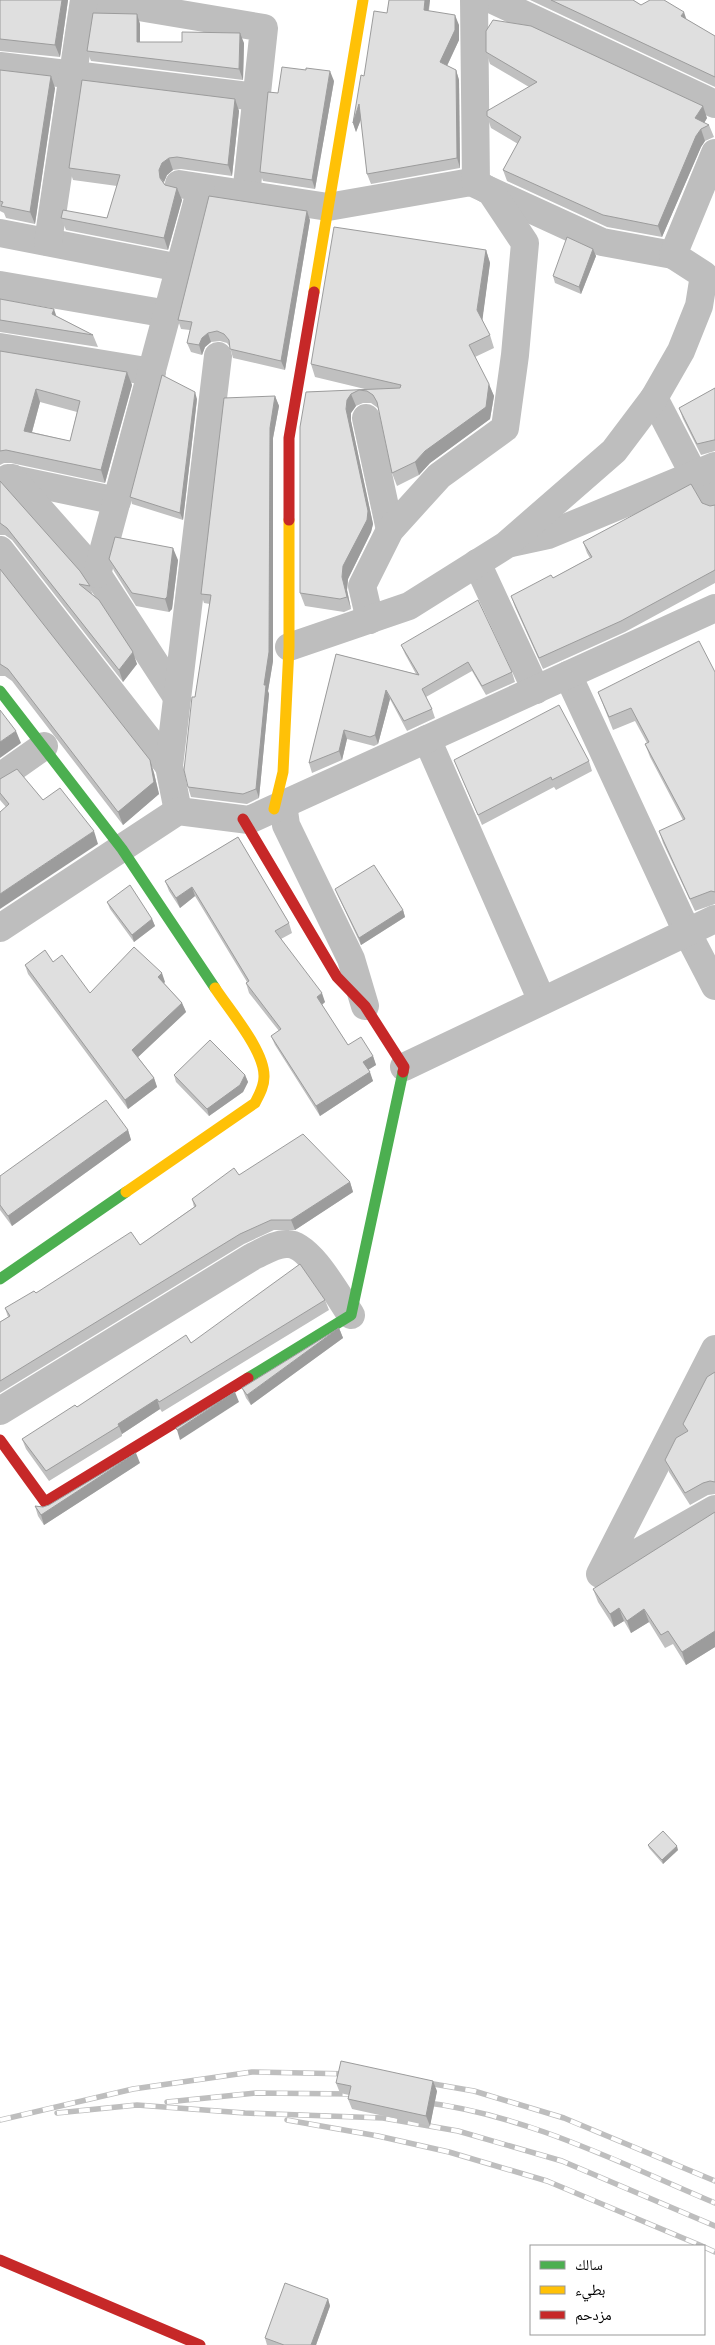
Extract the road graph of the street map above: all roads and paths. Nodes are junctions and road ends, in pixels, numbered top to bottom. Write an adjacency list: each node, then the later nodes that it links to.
1 (84, 0): 7 (street)
2 (97, 0): 8 (street)
3 (363, 0): 13 (street)
4 (474, 0): 11 (street)
5 (493, 0): 9 (street)
6 (0, 66): 7 (street)
7 (73, 76): 8 (street); 15 (street)
8 (257, 97): 12 (street)
9 (715, 104)
10 (715, 153): 16 (street)
11 (491, 192): 13 (street); 16 (street); 30 (street)
12 (246, 196): 13 (street); 17 (street)
13 (328, 207): 37 (street)
14 (0, 233): 15 (street)
15 (48, 242): 17 (street)
16 (673, 255): 19 (street)
17 (180, 268): 20 (street)
18 (0, 285): 20 (street)
19 (710, 285): 24 (street)
20 (168, 314): 23 (street)
21 (0, 347): 23 (street)
22 (218, 356): 41 (street)
23 (152, 372): 28 (street)
24 (654, 398): 26 (street); 31 (street)
25 (366, 418): 30 (street)
26 (704, 471): 29 (street); 31 (street)
27 (6, 479): 28 (street); 34 (street)
28 (117, 501): 34 (street)
29 (715, 501)
30 (390, 530): 36 (street)
31 (506, 545): 33 (street)
32 (0, 550): 44 (street)
33 (477, 564): 36 (street); 39 (street)
34 (97, 574): 41 (street)
35 (714, 612): 38 (street)
36 (370, 620): 37 (street)
37 (289, 648): 46 (street)
38 (568, 675): 39 (street); 52 (street)
39 (536, 690): 42 (street)
40 (0, 691): 43 (street)
41 (177, 697): 44 (street)
42 (427, 739): 46 (street); 54 (street)
43 (44, 746): 45 (street); 49 (street)
44 (168, 766): 47 (street)
45 (0, 777)
46 (279, 807): 48 (street); 55 (street)
47 (178, 811): 48 (street); 49 (street)
48 (243, 819): 55 (street)
49 (122, 849): 51 (street); 57 (street)
50 (715, 920): 52 (street)
51 (0, 928)
52 (687, 932): 53 (street); 54 (street)
53 (715, 986)
54 (542, 1001): 56 (street)
55 (365, 1006): 56 (street)
56 (404, 1066): 58 (street)
57 (0, 1280)
58 (350, 1315): 60 (street); 61 (street)
59 (715, 1349): 62 (street)
60 (0, 1411)
61 (0, 1440)
62 (715, 1509)
63 (0, 2260): 64 (street)
64 (200, 2345)

